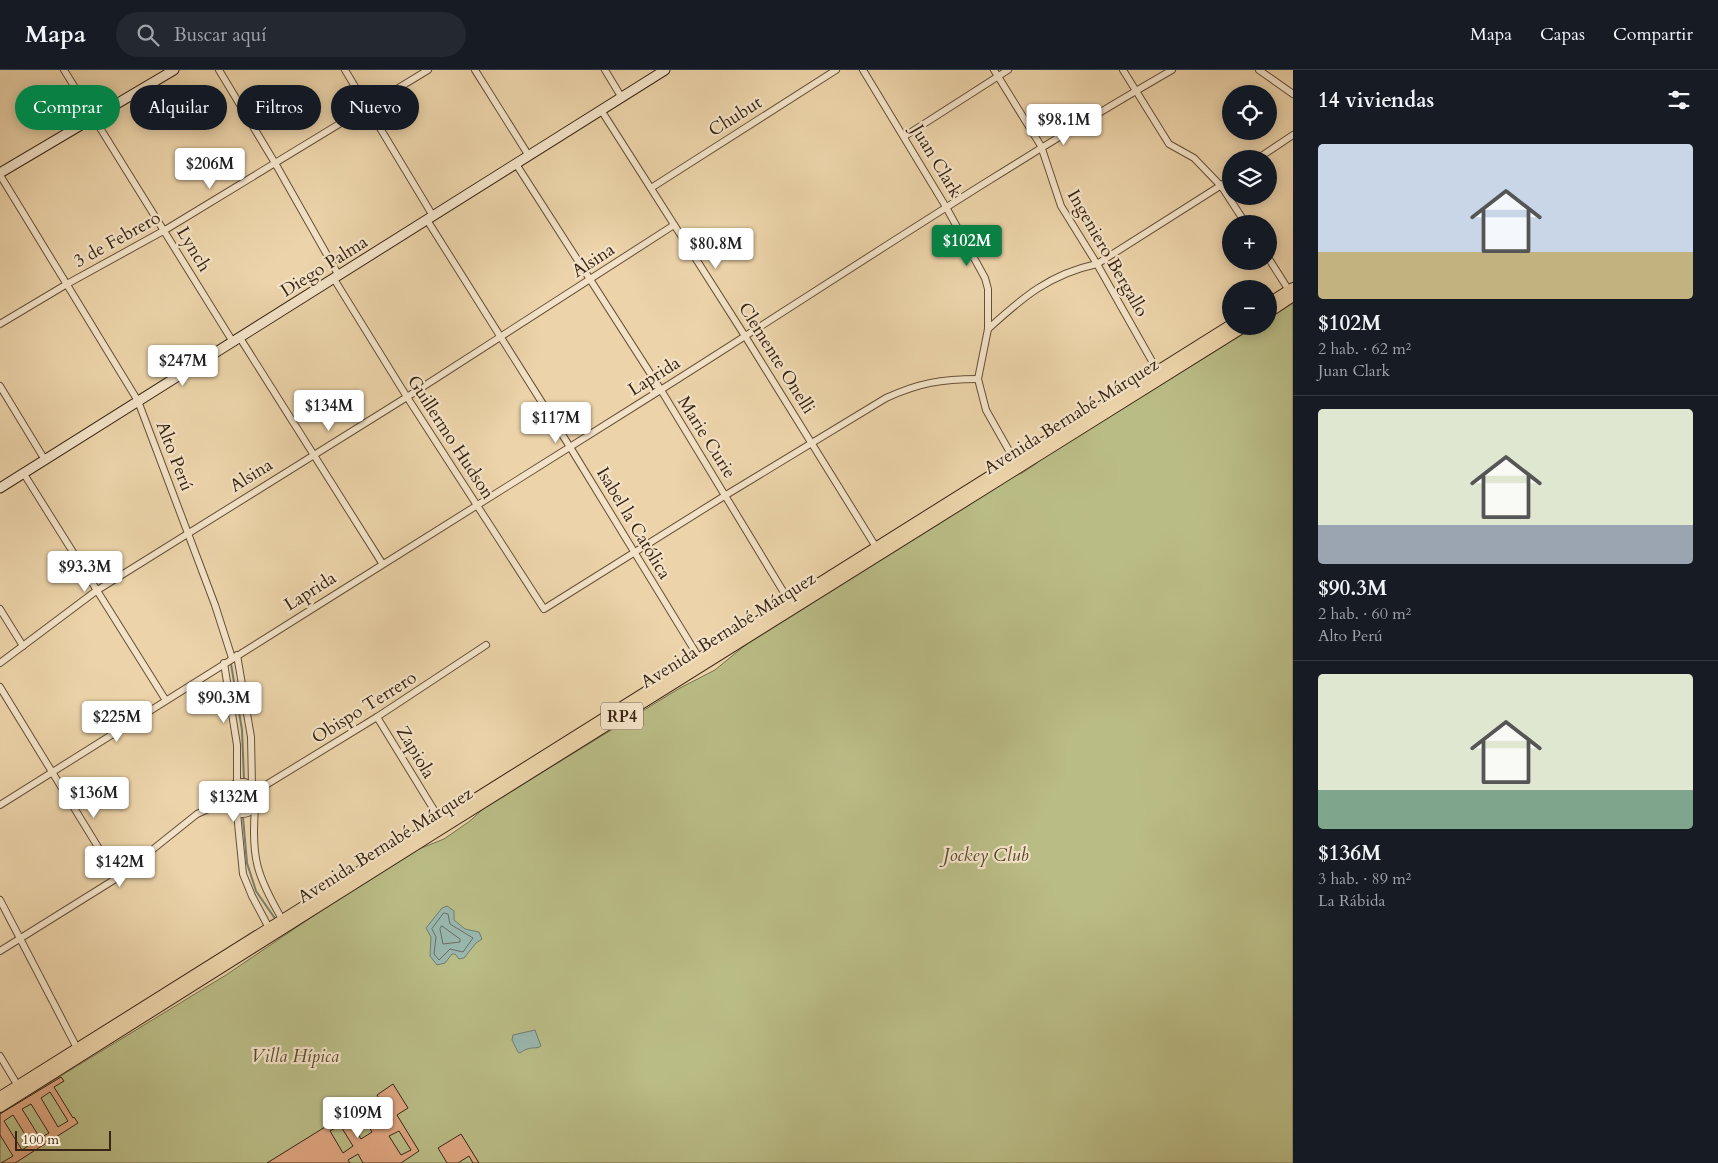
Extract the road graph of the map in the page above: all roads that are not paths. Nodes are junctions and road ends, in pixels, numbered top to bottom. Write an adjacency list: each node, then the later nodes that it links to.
1 (64, 70): 17 (street, Lynch)
2 (174, 70): 23 (main road)
3 (218, 70): 34 (street, Guillermo Hudson)
4 (346, 70): 18 (street, Isabel la Católica)
5 (428, 70): 19 (street, 3 de Febrero)
6 (475, 70): 33 (street)
7 (605, 70): 22 (street)
8 (665, 70): 22 (main road, Diego Palma)
9 (836, 70): 38 (street, Chubut)
10 (863, 70): 30 (street, Juan Clark)
11 (994, 70): 16 (street, Ingeniero Bergallo)
12 (1008, 70): 16 (street)
13 (1123, 70): 20 (street)
14 (1172, 70): 20 (street, Laprida)
15 (1259, 70): 21 (street)
16 (998, 76): 30 (street); 31 (street, Ingeniero Bergallo)
17 (73, 85)
18 (355, 85)
19 (403, 85)
20 (1136, 91): 31 (street, Laprida); 37 (street)
21 (1293, 94)
22 (622, 98): 24 (main road, Diego Palma)
23 (120, 103)
24 (601, 110): 33 (main road, Diego Palma); 38 (street, Clemente Onelli)
25 (331, 129): 34 (street, 3 de Febrero)
26 (75, 130): 36 (main road)
27 (101, 130): 42 (street, Lynch)
28 (381, 130): 40 (street, Isabel la Católica)
29 (1293, 135): 32 (street)
30 (905, 136): 39 (street, Juan Clark)
31 (1041, 146): 39 (street, Laprida); 43 (street, Ingeniero Bergallo)
32 (1270, 150)
33 (529, 156): 35 (main road, Diego Palma)
34 (275, 163): 42 (street, 3 de Febrero); 45 (street, Guillermo Hudson)
35 (516, 164): 40 (main road, Diego Palma); 46 (street, Marie Curie)
36 (0, 174): 47 (street, Alto Perú)
37 (1222, 187): 43 (street)
38 (651, 188): 41 (street, Clemente Onelli)
39 (946, 207): 52 (street, Juan Clark); 55 (street, Laprida)
40 (430, 218): 45 (main road, Diego Palma); 56 (street, Isabel la Católica)
41 (674, 225): 46 (street, Alsina); 55 (street, Clemente Onelli)
42 (165, 230): 47 (street, 3 de Febrero); 57 (street, Lynch)
43 (1097, 264): 52 (street); 58 (street, Ingeniero Bergallo)
44 (1276, 270): 48 (street)
45 (336, 278): 57 (main road, Diego Palma); 62 (street, Guillermo Hudson)
46 (591, 280): 56 (street, Alsina); 61 (street, Marie Curie)
47 (67, 284): 51 (street, 3 de Febrero); 63 (street, Alto Perú)
48 (1292, 293): 49 (main road); 50 (main road)
49 (1277, 299)
50 (1277, 305)
51 (0, 324)
52 (988, 329): 59 (street, Juan Clark)
53 (1222, 330): 58 (main road, Avenida Bernabé Márquez / RP4)
54 (1230, 335): 68 (main road, Avenida Bernabé Márquez / RP4)
55 (745, 336): 61 (street, Laprida); 64 (street, Clemente Onelli)
56 (501, 337): 62 (street, Alsina); 65 (street, Isabel la Católica)
57 (236, 340): 63 (main road, Diego Palma); 66 (street, Lynch)
58 (1157, 370): 68 (main road, Avenida Bernabé Márquez / RP4)
59 (978, 379): 64 (street); 68 (street, Juan Clark)
60 (0, 386): 67 (street)
61 (661, 390): 65 (street, Laprida); 71 (street, Marie Curie)
62 (407, 397): 66 (street, Alsina); 72 (street, Guillermo Hudson)
63 (138, 401): 67 (main road, Diego Palma); 73 (street, Alto Perú)
64 (812, 442): 71 (street); 74 (street, Clemente Onelli)
65 (570, 447): 72 (street, Laprida); 75 (street, Isabel la Católica)
66 (314, 454): 73 (street, Alsina); 76 (street, Lynch)
67 (45, 460): 69 (main road, Diego Palma)
68 (1017, 464): 74 (main road, Avenida Bernabé Márquez / RP4); 83 (main road, Avenida Bernabé Márquez / RP4)
69 (24, 474): 70 (main road, Diego Palma); 77 (street)
70 (0, 488)
71 (726, 495): 75 (street); 78 (street, Marie Curie)
72 (476, 505): 75 (street, Guillermo Hudson); 76 (street, Laprida)
73 (187, 533): 77 (street, Alsina); 82 (street, Alto Perú)
74 (876, 547): 78 (main road, Avenida Bernabé Márquez / RP4)
75 (634, 553): 83 (street, Isabel la Católica)
76 (382, 564): 82 (street, Laprida)
77 (96, 590): 80 (street, Alsina); 87 (street)
78 (789, 601): 83 (main road, Avenida Bernabé Márquez / RP4)
79 (0, 609): 80 (street)
80 (23, 646): 84 (street, Alsina)
81 (486, 646): 88 (street, Obispo Terrero)
82 (234, 656): 85 (street, Laprida); 91 (street, Alto Perú)
83 (702, 661): 96 (main road, Avenida Bernabé Márquez / RP4)
84 (0, 663)
85 (224, 664): 87 (street, Laprida); 90 (street)
86 (0, 687): 89 (street)
87 (165, 699): 89 (street, Laprida)
88 (377, 717): 91 (street, Obispo Terrero); 96 (street, Zapiola)
89 (52, 772): 93 (street, Laprida); 97 (street)
90 (237, 783): 91 (street); 92 (street)
91 (254, 788): 94 (street)
92 (226, 801): 95 (street); 97 (street)
93 (0, 805)
94 (255, 808): 95 (street); 99 (street)
95 (237, 813): 100 (street)
96 (442, 824): 99 (main road, Avenida Bernabé Márquez / RP4); 107 (main road, Avenida Bernabé Márquez / RP4)
97 (117, 878): 101 (street)
98 (0, 900): 101 (street)
99 (282, 919): 100 (main road, Avenida Bernabé Márquez / RP4)
100 (269, 928): 103 (main road, Avenida Bernabé Márquez / RP4)
101 (22, 938): 102 (street); 103 (street)
102 (0, 951)
103 (77, 1048): 105 (main road, Avenida Bernabé Márquez / RP4)
104 (0, 1056): 105 (street)
105 (18, 1086): 106 (main road, Avenida Bernabé Márquez / RP4)
106 (0, 1097)
107 (0, 1107)

